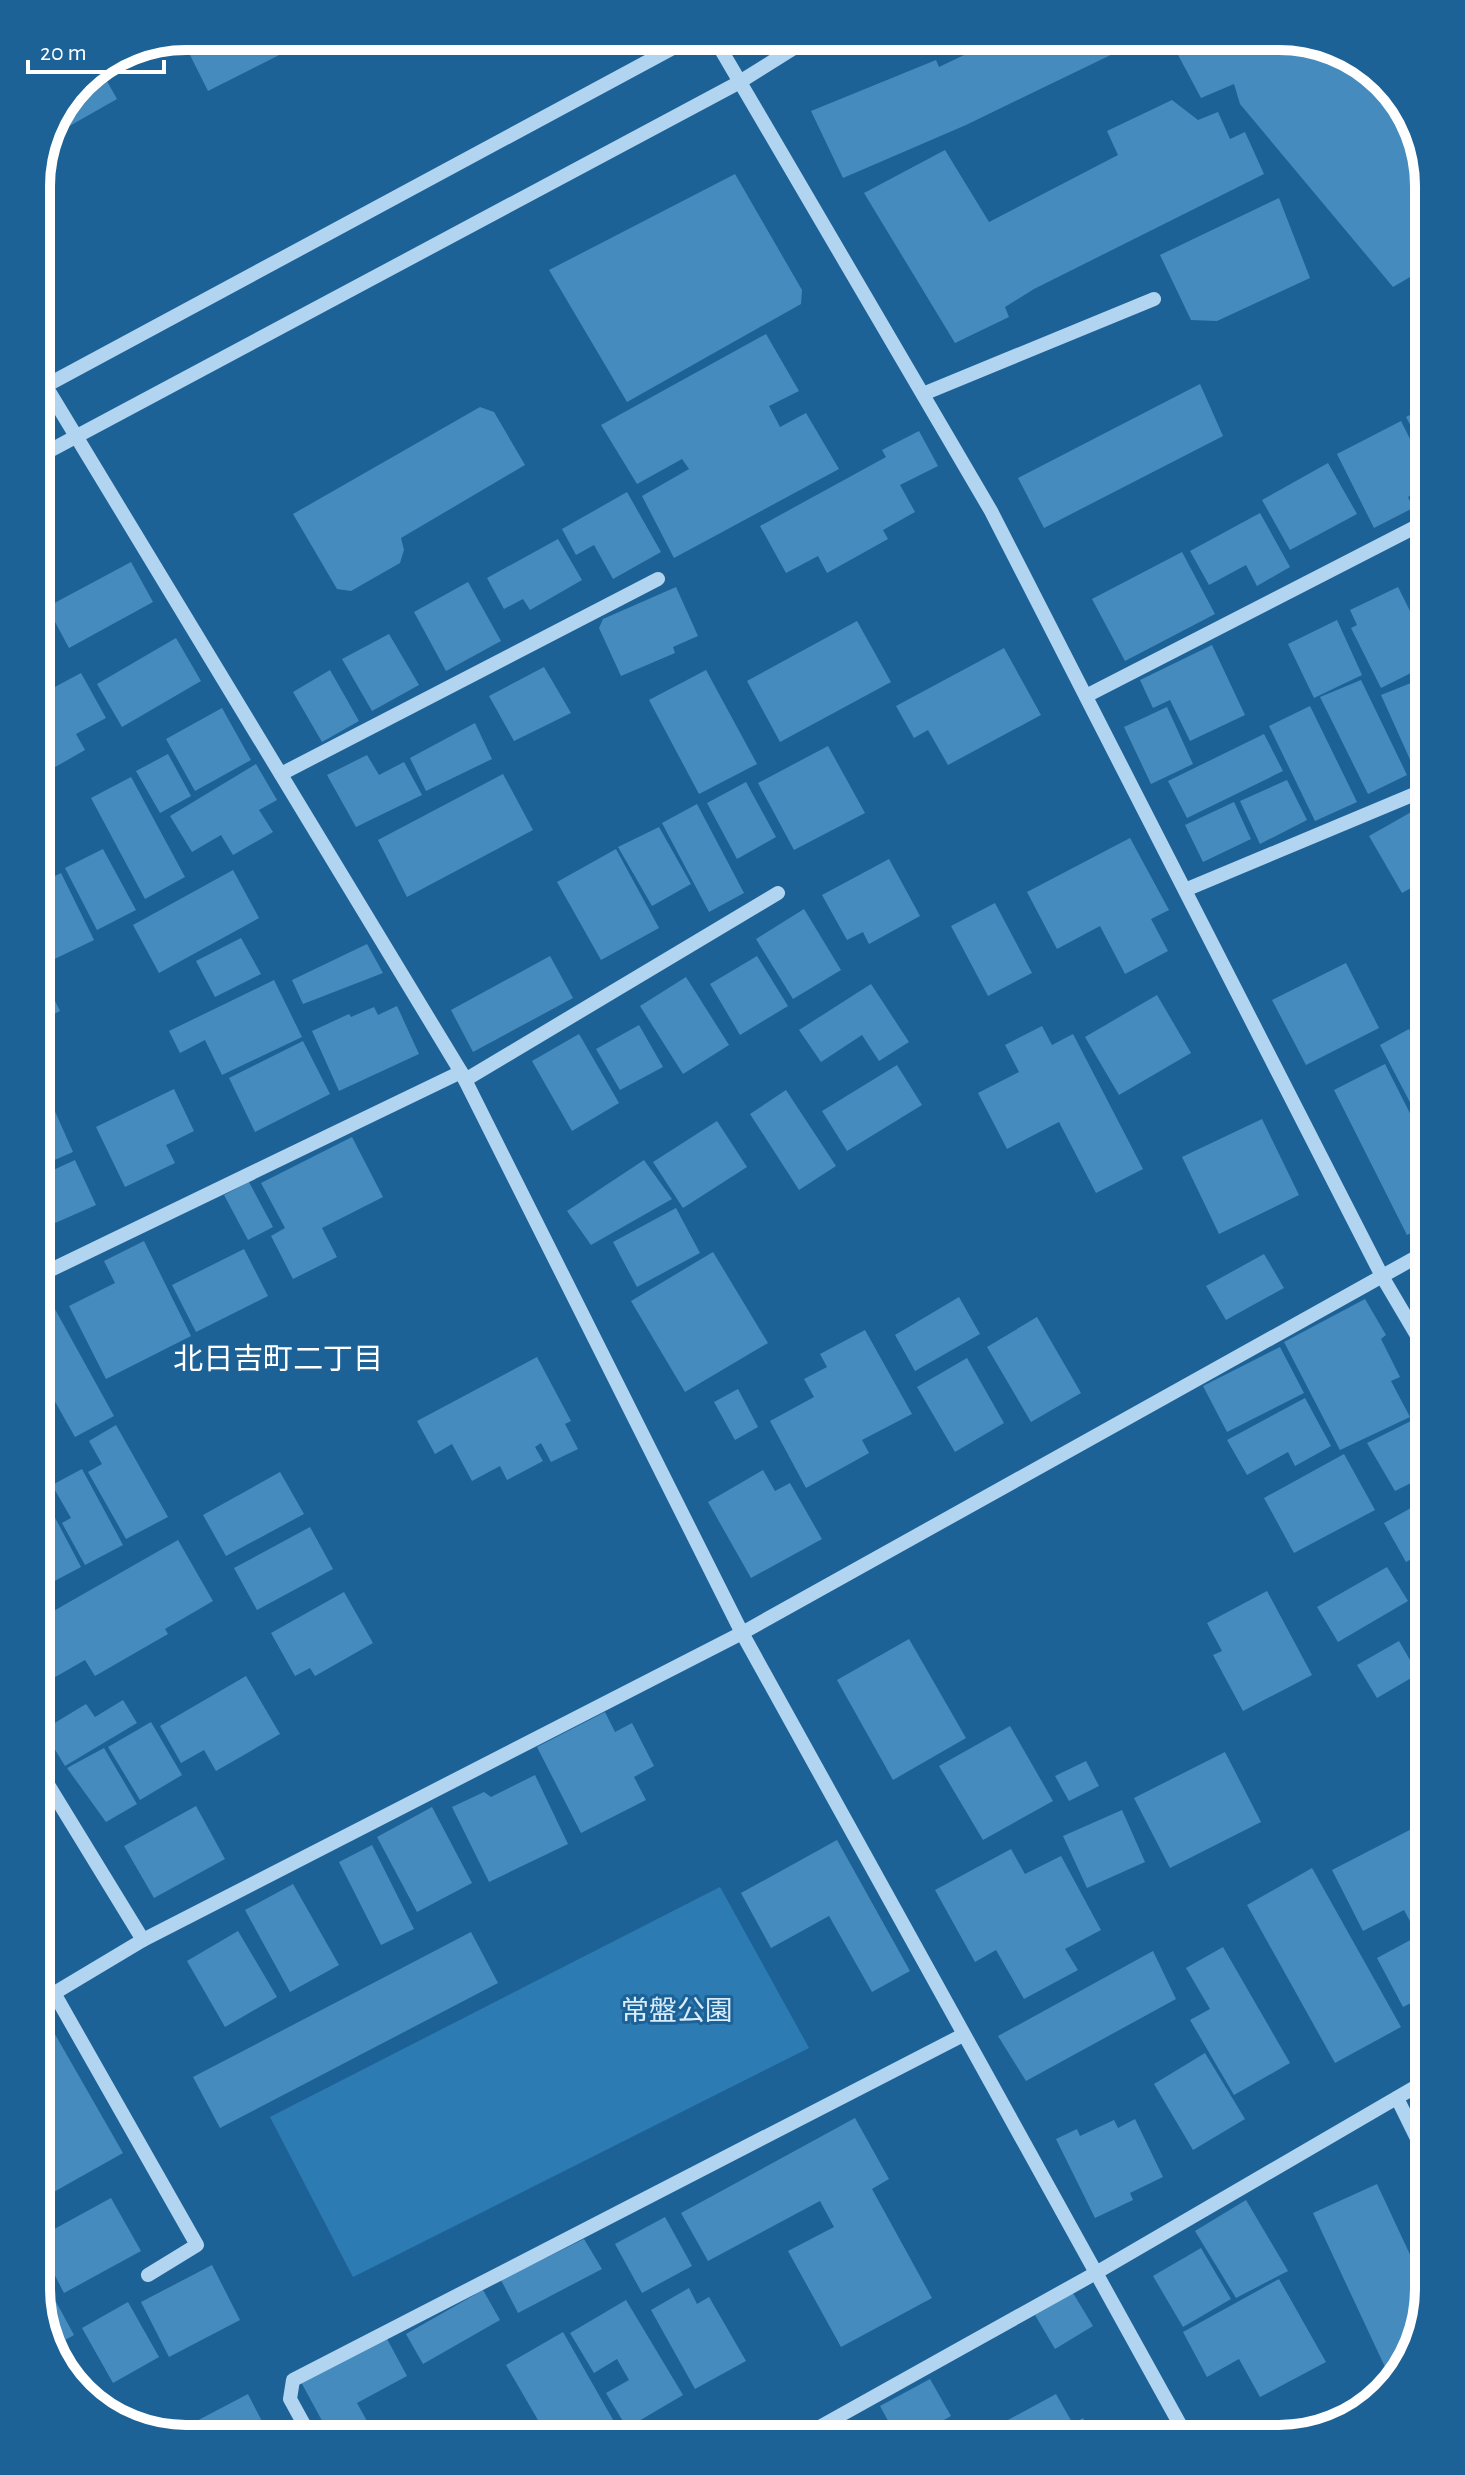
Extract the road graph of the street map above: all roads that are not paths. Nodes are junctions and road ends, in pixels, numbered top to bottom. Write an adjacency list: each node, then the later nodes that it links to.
1 (669, 50): 6 (street)
2 (720, 50): 4 (street)
3 (791, 50): 4 (street)
4 (738, 83): 7 (street); 9 (street)
5 (1154, 299): 7 (street)
6 (50, 384)
7 (923, 394): 13 (street)
8 (50, 401): 9 (street)
9 (76, 436): 10 (street); 14 (street)
10 (50, 450)
11 (1415, 527): 13 (street)
12 (658, 579): 14 (street)
13 (1086, 696): 16 (street)
14 (281, 774): 18 (street)
15 (1415, 794): 16 (street)
16 (1185, 890): 21 (street)
17 (778, 893): 18 (street)
18 (463, 1076): 20 (street); 23 (street)
19 (1415, 1259): 21 (street)
20 (50, 1270)
21 (1383, 1278): 22 (street); 23 (street)
22 (1415, 1332)
23 (742, 1633): 25 (street); 28 (street)
24 (50, 1788): 25 (street)
25 (143, 1940): 26 (street)
26 (54, 1993): 27 (street); 33 (street)
27 (50, 1995)
28 (963, 2035): 32 (street); 34 (street)
29 (1415, 2087): 30 (street)
30 (1397, 2098): 31 (street); 32 (street)
31 (1415, 2135)
32 (1094, 2274): 35 (street); 36 (street)
33 (148, 2275)
34 (304, 2425)
35 (823, 2425)
36 (1180, 2425)

